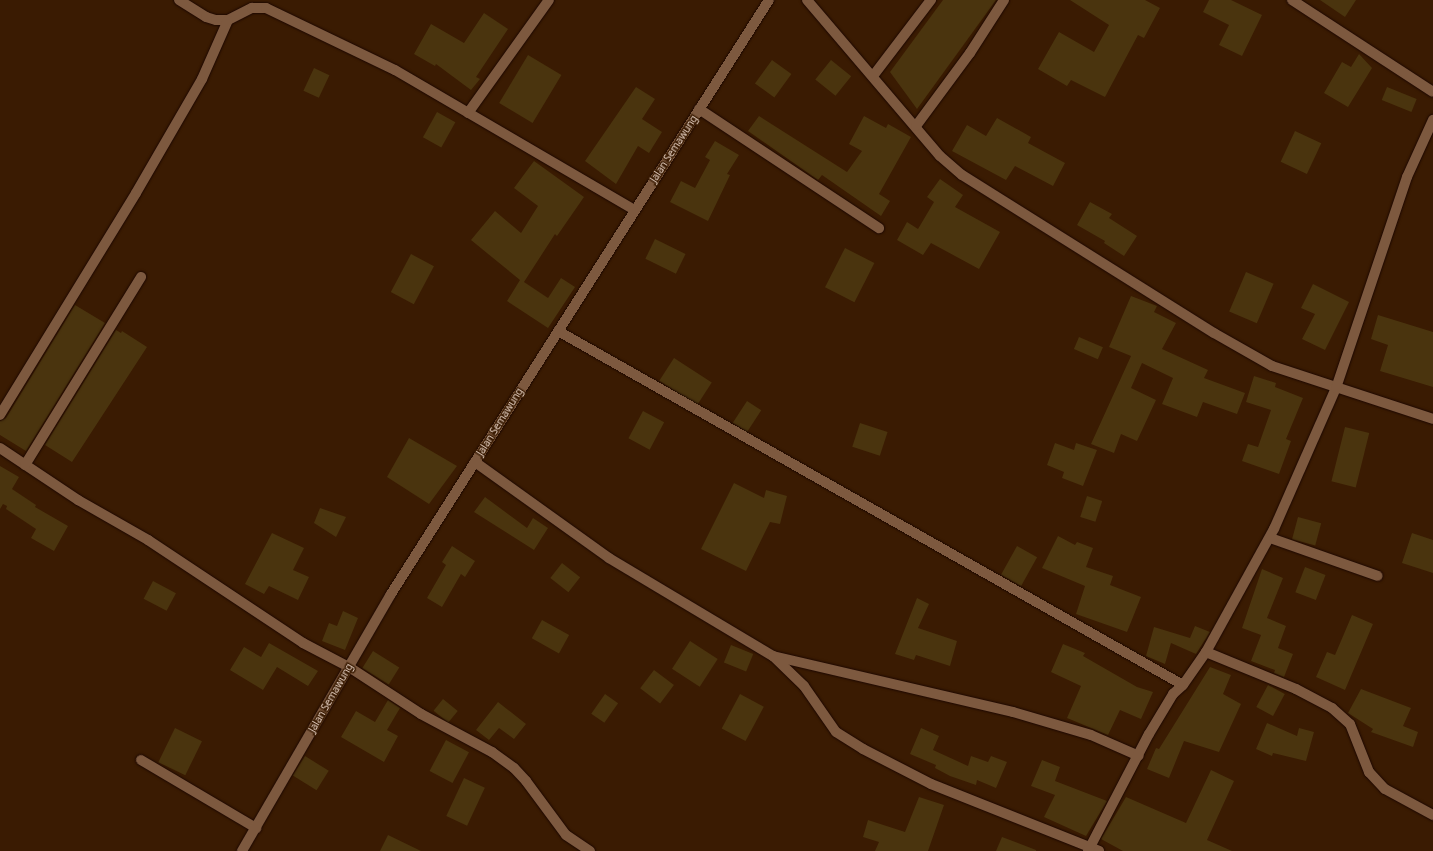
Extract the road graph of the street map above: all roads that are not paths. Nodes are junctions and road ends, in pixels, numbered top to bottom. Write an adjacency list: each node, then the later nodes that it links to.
1 (179, 0): 8 (street)
2 (549, 0): 12 (street)
3 (807, 0): 9 (street)
4 (931, 0): 9 (street)
5 (1004, 0): 14 (street)
6 (1292, 0): 10 (street)
7 (764, 2): 11 (street, Jalan Semawung)
8 (228, 20): 12 (street); 20 (street)
9 (873, 76): 14 (street)
10 (1433, 92)
11 (699, 109): 15 (street, Jalan Semawung); 16 (street)
12 (468, 113): 15 (street)
13 (1433, 120): 19 (street)
14 (916, 126): 19 (street)
15 (634, 210): 18 (street, Jalan Semawung)
16 (879, 228)
17 (141, 277): 24 (street)
18 (558, 331): 23 (street, Jalan Semawung); 30 (street)
19 (1336, 388): 21 (street); 25 (street)
20 (0, 415)
21 (1433, 419)
22 (0, 448): 24 (street)
23 (475, 462): 28 (street); 29 (street, Jalan Semawung)
24 (25, 465): 29 (street)
25 (1270, 538): 26 (street); 27 (street)
26 (1378, 576)
27 (1206, 652): 30 (street); 33 (street)
28 (773, 656): 31 (street); 35 (street)
29 (349, 667): 34 (street, Jalan Semawung); 37 (street)
30 (1183, 685): 31 (street)
31 (1139, 756): 35 (street)
32 (141, 760): 34 (street)
33 (1433, 815)
34 (256, 828): 36 (street, Jalan Semawung)
35 (1092, 850)
36 (242, 851)
37 (588, 851)

